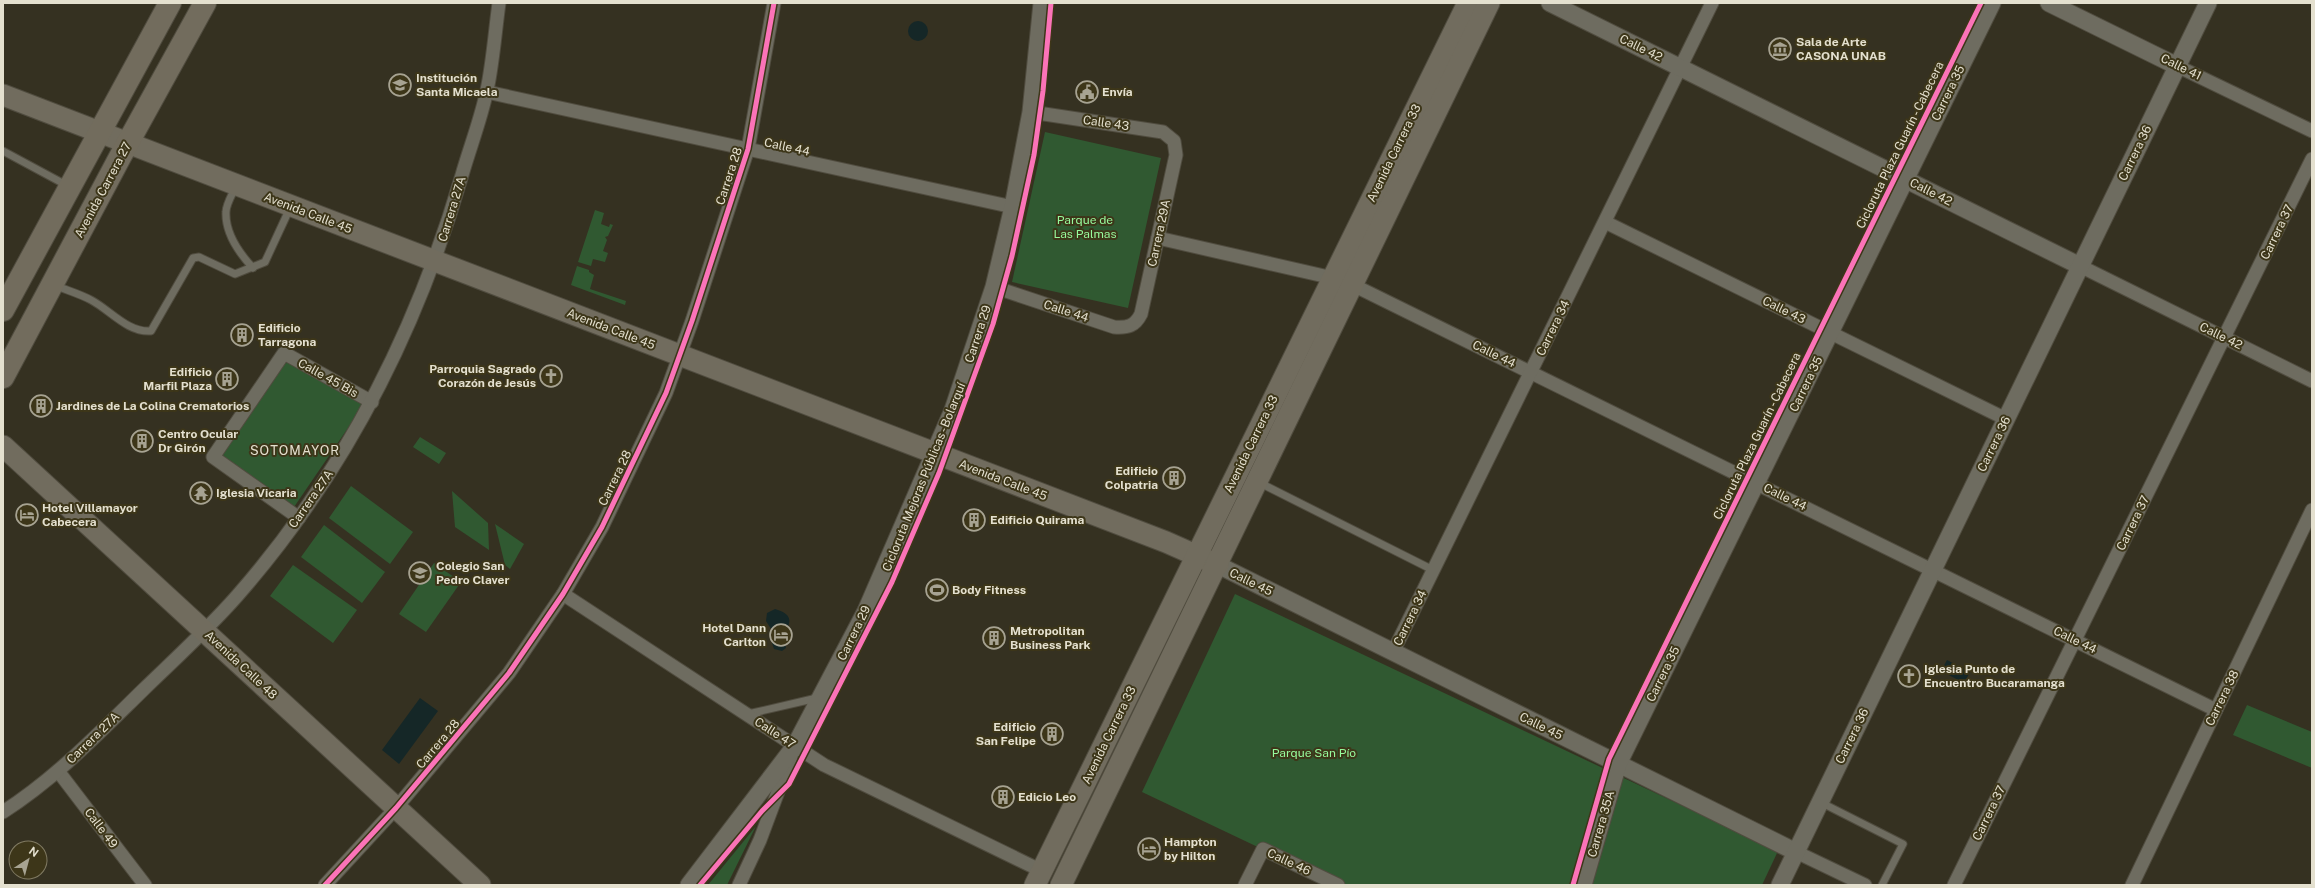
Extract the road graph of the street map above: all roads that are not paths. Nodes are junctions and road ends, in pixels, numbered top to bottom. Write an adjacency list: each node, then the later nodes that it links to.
1 (170, 3): 19 (highway)
2 (205, 3): 20 (highway, Avenida Carrera 27)
3 (500, 3): 15 (street, Carrera 27A)
4 (774, 3): 22 (street, Carrera 28)
5 (1042, 3): 17 (street, Carrera 29)
6 (1468, 3): 35 (main road, Avenida Carrera 33)
7 (1489, 3): 37 (main road, Avenida Carrera 33)
8 (1550, 3): 14 (street, Calle 42)
9 (1712, 3): 14 (street, Carrera 34)
10 (1992, 3): 25 (street, Carrera 35)
11 (2049, 3): 13 (street, Calle 41)
12 (2208, 3): 13 (street, Carrera 36)
13 (2177, 66): 18 (street, Calle 41); 33 (street, Carrera 36)
14 (1681, 68): 25 (street, Calle 42); 30 (street, Carrera 34)
15 (487, 92): 22 (street, Calle 44); 32 (street, Carrera 27A)
16 (6, 98): 19 (main road, Avenida Calle 45)
17 (1031, 112): 21 (street, Calle 43); 29 (street, Carrera 29)
18 (2312, 131)
19 (100, 133): 20 (main road, Avenida Calle 45); 27 (highway)
20 (127, 144): 26 (main road, Avenida Calle 45); 36 (highway, Avenida Carrera 27)
21 (1175, 144): 31 (street, Carrera 29A)
22 (748, 149): 29 (street, Calle 44); 43 (street, Carrera 28)
23 (3, 151): 27 (lane)
24 (2312, 159): 42 (street, Carrera 37)
25 (1906, 180): 33 (street, Calle 42); 41 (street, Carrera 35)
26 (236, 186): 28 (main road, Avenida Calle 45); 34 (lane)
27 (70, 188): 39 (highway)
28 (291, 207): 32 (main road, Avenida Calle 45); 34 (lane)
29 (1013, 207): 38 (street, Carrera 29)
30 (1605, 222): 41 (street, Calle 43); 44 (street, Carrera 34)
31 (1158, 238): 35 (street); 40 (street, Carrera 29A)
32 (435, 262): 43 (main road, Avenida Calle 45); 47 (street, Carrera 27A)
33 (2080, 266): 42 (street, Calle 42); 48 (street, Carrera 36)
34 (253, 268): 36 (lane)
35 (1333, 278): 55 (main road, Avenida Carrera 33)
36 (53, 285): 45 (highway, Avenida Carrera 27)
37 (1353, 285): 44 (street, Calle 44); 51 (main road, Avenida Carrera 33)
38 (994, 286): 40 (street, Calle 44); 50 (street, Carrera 29)
39 (3, 310)
40 (1138, 321)
41 (1831, 333): 48 (street, Calle 43); 52 (street, Carrera 35)
42 (2225, 338): 46 (street, Calle 42); 61 (street, Carrera 37)
43 (680, 356): 50 (main road, Avenida Calle 45); 59 (street, Carrera 28)
44 (1531, 372): 52 (street, Calle 44); 57 (street, Carrera 34)
45 (3, 377)
46 (2312, 381)
47 (372, 402): 54 (street, Carrera 27A); 54 (street, Calle 45 Bis)
48 (2006, 419): 58 (street, Carrera 36)
49 (3, 446): 60 (main road, Avenida Calle 48)
50 (935, 454): 55 (main road, Avenida Calle 45); 63 (street, Carrera 29)
51 (1258, 482): 56 (main road, Avenida Carrera 33); 57 (lane)
52 (1757, 483): 58 (street, Calle 44); 67 (street, Carrera 35)
53 (2312, 510): 64 (street, Carrera 38)
54 (299, 518): 60 (street, Carrera 27A)
55 (1196, 556): 56 (main road, Avenida Calle 45); 73 (main road, Avenida Carrera 33)
56 (1218, 565): 62 (street, Calle 45); 79 (main road, Avenida Carrera 33)
57 (1434, 570): 62 (street, Carrera 34)
58 (1932, 570): 61 (street, Calle 44); 69 (street, Carrera 36)
59 (563, 594): 65 (street, Calle 47); 70 (street, Carrera 28)
60 (204, 631): 68 (street, Carrera 27A); 70 (main road, Avenida Calle 48)
61 (2075, 640): 64 (street, Calle 44); 86 (street, Carrera 37)
62 (1393, 652): 67 (street, Calle 45)
63 (822, 697): 65 (lane); 66 (street, Carrera 29)
64 (2216, 710): 87 (street, Carrera 38)
65 (747, 715): 66 (street, Calle 47)
66 (795, 746): 73 (street, Calle 47); 77 (street, Carrera 29); 78 (street)
67 (1618, 764): 72 (street, Calle 45); 82 (street, Carrera 35A)
68 (58, 771): 71 (street, Carrera 27A); 74 (street, Calle 49)
69 (1820, 802): 72 (street, Carrera 36); 85 (lane)
70 (396, 808): 75 (street, Carrera 28); 76 (main road, Avenida Calle 48)
71 (3, 812)
72 (1796, 852): 83 (street, Carrera 36); 84 (street, Calle 45)
73 (1039, 878)
74 (144, 885)
75 (325, 885)
76 (480, 885)
77 (690, 885)
78 (739, 885)
79 (1061, 885)
80 (1245, 885): 81 (street, Calle 46)
81 (1338, 885)
82 (1583, 885)
83 (1780, 885)
84 (1865, 885)
85 (1882, 885)
86 (1954, 885)
87 (2132, 885)

